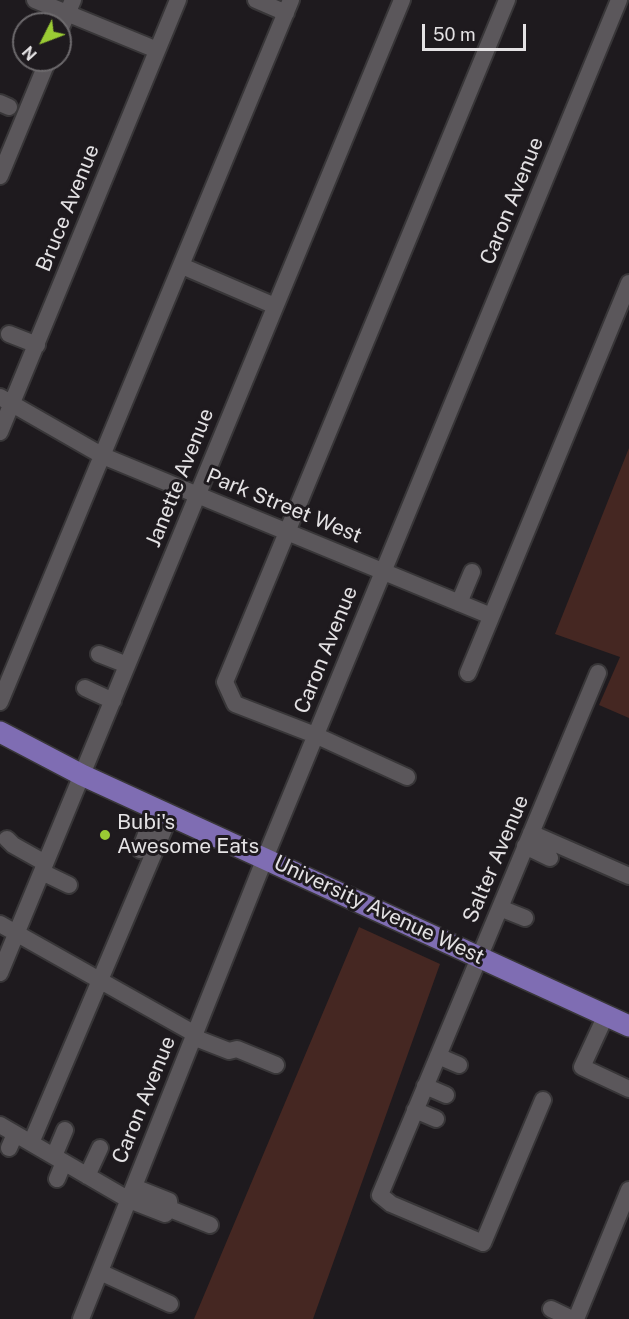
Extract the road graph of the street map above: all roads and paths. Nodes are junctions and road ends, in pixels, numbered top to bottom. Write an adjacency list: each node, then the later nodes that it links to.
1 (35, 0): 7 (street)
2 (178, 0): 9 (street, Bruce Avenue)
3 (256, 0): 8 (street)
4 (402, 0): 14 (street, Janette Avenue)
5 (507, 0): 21 (street)
6 (620, 0): 22 (street, Caron Avenue)
7 (70, 6): 9 (street)
8 (289, 6): 12 (street)
9 (157, 50): 16 (street, Bruce Avenue)
10 (43, 72): 11 (street)
11 (0, 176)
12 (182, 266): 14 (street); 19 (street)
13 (629, 283): 25 (street)
14 (275, 306): 20 (street, Janette Avenue)
15 (9, 334): 16 (street)
16 (37, 345): 17 (street, Bruce Avenue)
17 (6, 401): 18 (street, Bruce Avenue); 19 (street, Park Street West)
18 (0, 432)
19 (103, 456): 20 (street, Park Street West); 32 (street)
20 (198, 495): 21 (street, Park Street West); 27 (street, Janette Avenue)
21 (287, 531): 22 (street, Park Street West); 34 (street)
22 (383, 571): 24 (street, Park Street West); 34 (street, Caron Avenue)
23 (472, 572): 24 (street)
24 (459, 603): 25 (street, Park Street West)
25 (491, 616): 28 (street)
26 (99, 654): 27 (street)
27 (127, 666): 31 (street, Janette Avenue)
28 (468, 673)
29 (597, 673): 38 (street, Salter Avenue)
30 (85, 688): 31 (street)
31 (112, 700): 35 (street, Janette Avenue)
32 (0, 702)
33 (0, 732): 35 (main road, University Avenue West)
34 (315, 735): 36 (street); 40 (street, Caron Avenue)
35 (82, 775): 37 (main road, University Avenue West); 42 (street, Janette Avenue)
36 (406, 777)
37 (163, 812): 39 (street); 40 (main road, University Avenue West); 51 (street)
38 (528, 839): 41 (street); 43 (street); 45 (street, Salter Avenue)
39 (140, 850)
40 (265, 858): 49 (main road, University Avenue West); 54 (street, Caron Avenue)
41 (550, 858)
42 (45, 864): 44 (street); 48 (street, Janette Avenue)
43 (629, 876)
44 (69, 885)
45 (500, 908): 46 (street); 49 (street, Salter Avenue)
46 (525, 918)
47 (0, 924): 48 (street)
48 (16, 933): 50 (street, Janette Avenue); 51 (street)
49 (479, 956): 52 (main road, University Avenue West); 55 (street, Salter Avenue)
50 (0, 973)
51 (101, 981): 54 (street); 66 (street)
52 (606, 1015): 53 (main road, University Avenue West); 59 (street)
53 (629, 1026)
54 (195, 1032): 56 (street); 72 (street, Caron Avenue)
55 (438, 1056): 57 (street); 58 (street, Salter Avenue)
56 (276, 1065)
57 (459, 1065)
58 (425, 1086): 60 (street); 62 (street, Salter Avenue)
59 (629, 1089)
60 (446, 1095)
61 (543, 1100): 62 (street, Salter Avenue)
62 (415, 1110): 63 (street)
63 (436, 1119)
64 (0, 1125): 66 (street)
65 (65, 1130): 68 (street)
66 (31, 1143): 68 (street)
67 (100, 1148): 69 (street)
68 (59, 1159): 69 (street); 70 (street)
69 (87, 1176): 72 (street)
70 (57, 1179)
71 (629, 1190): 78 (street)
72 (131, 1193): 73 (street); 74 (street, Caron Avenue)
73 (210, 1225)
74 (100, 1272): 75 (street); 77 (street, Caron Avenue)
75 (170, 1304)
76 (551, 1309): 78 (street)
77 (81, 1319)
78 (574, 1319)

